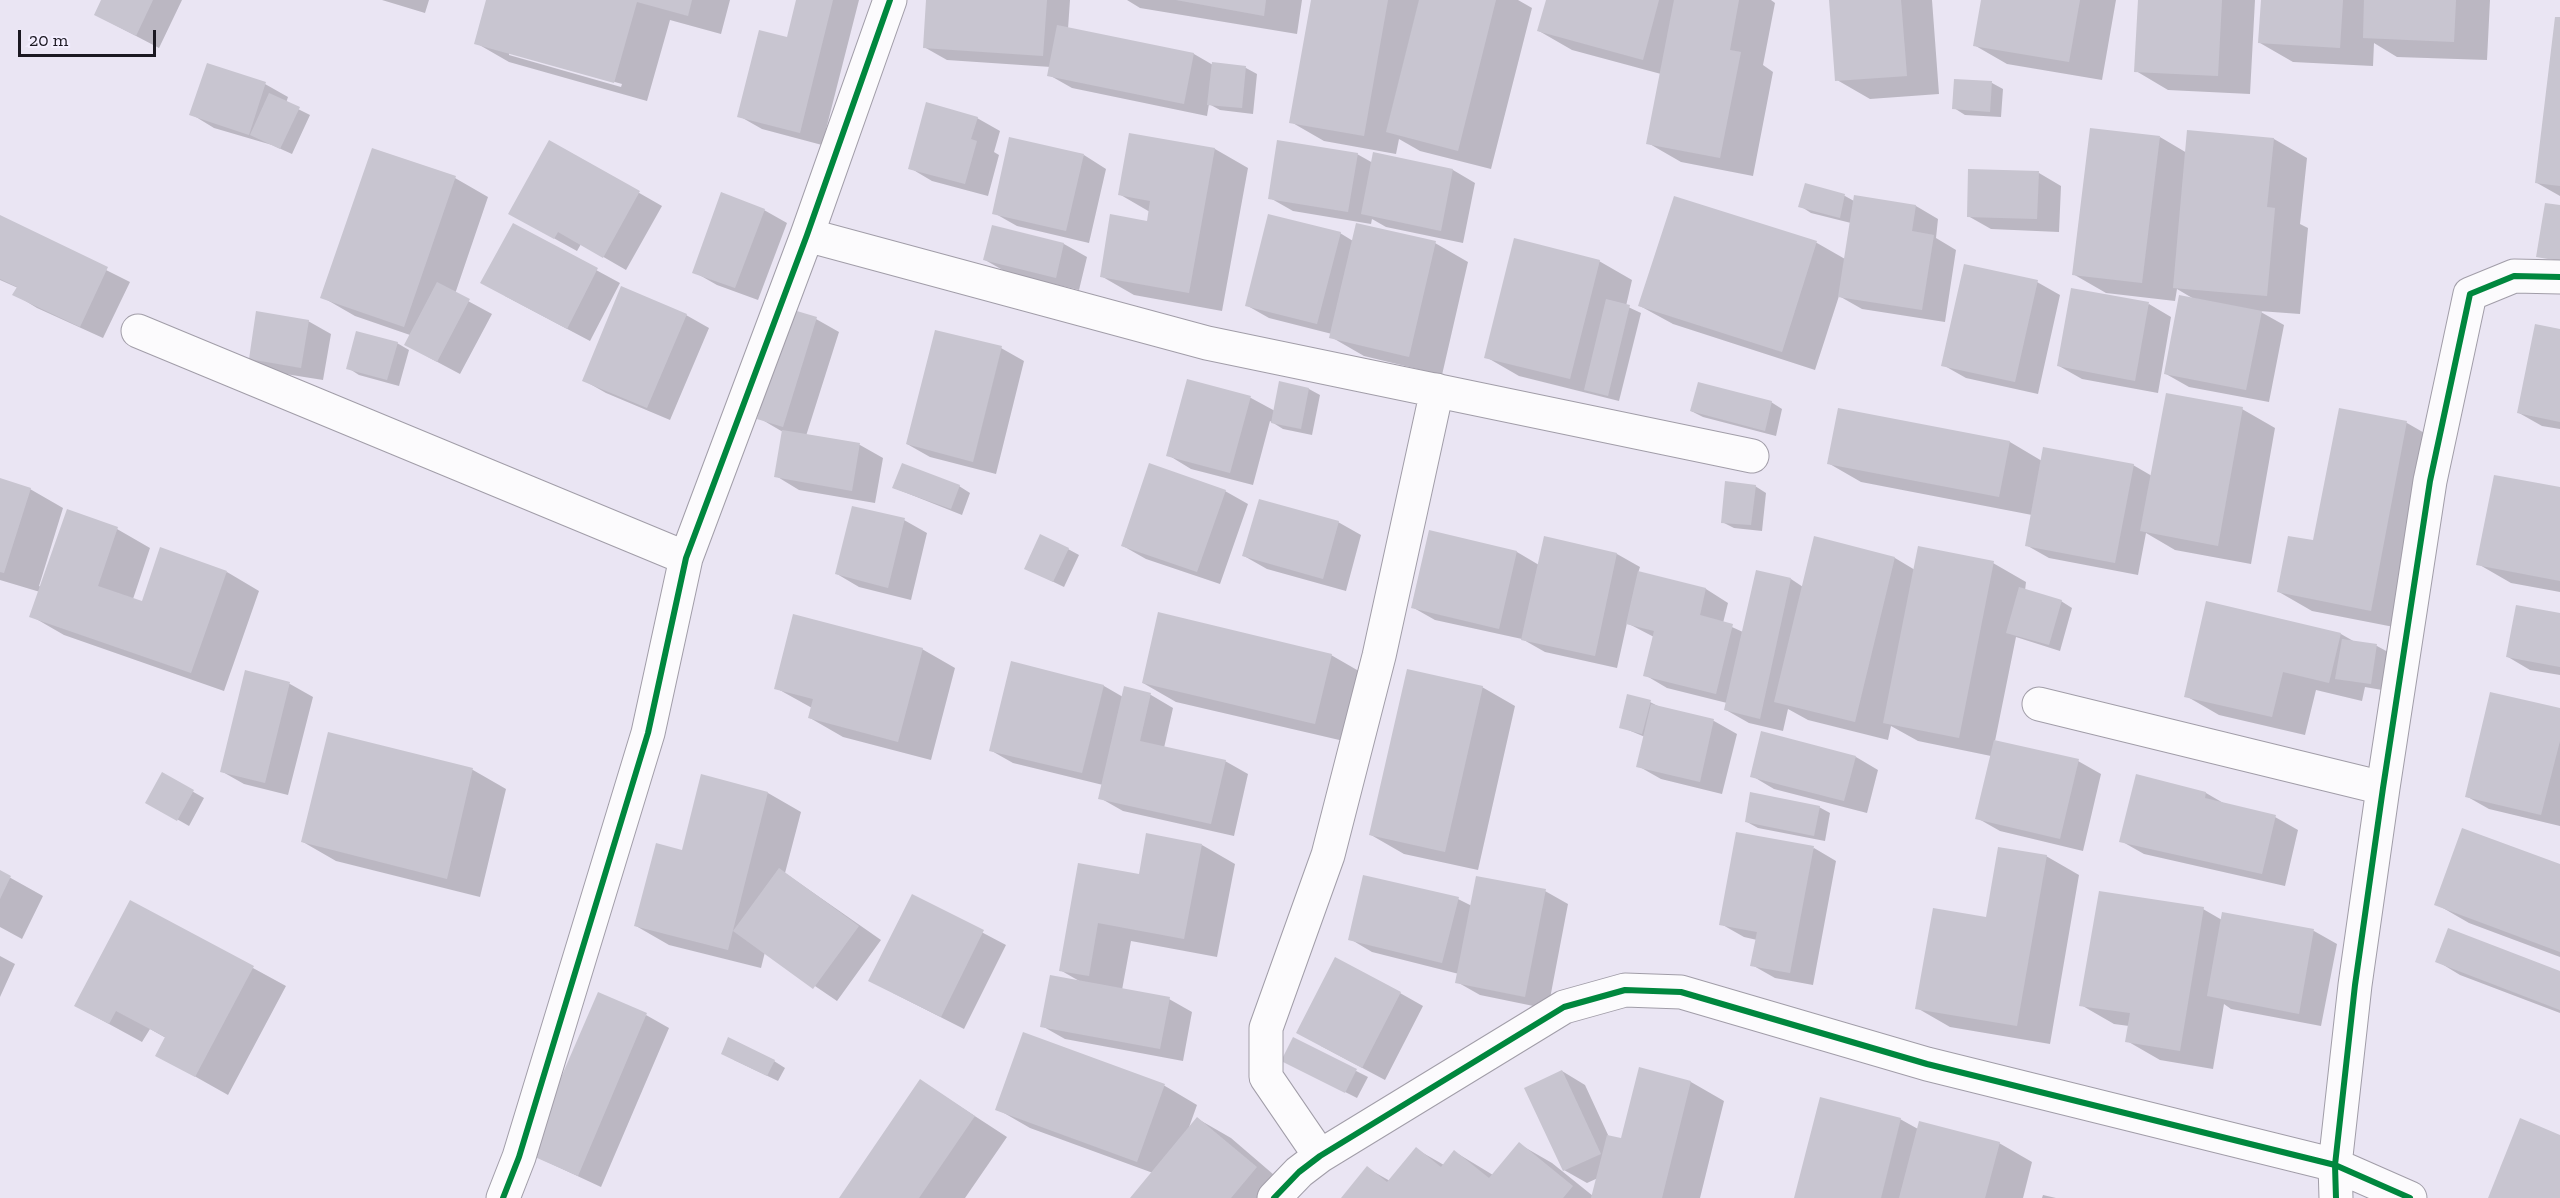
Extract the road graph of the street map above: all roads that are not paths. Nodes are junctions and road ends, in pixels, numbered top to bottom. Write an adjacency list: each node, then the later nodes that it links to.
1 (890, 0): 2 (street)
2 (807, 235): 5 (street); 7 (street)
3 (2560, 277): 9 (street)
4 (138, 331): 7 (street)
5 (1437, 390): 6 (street); 10 (street)
6 (1752, 456)
7 (686, 558): 12 (street)
8 (2039, 704): 9 (street)
9 (2383, 788): 11 (street)
10 (1320, 1155): 11 (street); 13 (street)
11 (2335, 1165): 14 (street); 15 (street)
12 (503, 1198)
13 (1275, 1198)
14 (2336, 1198)
15 (2410, 1198)

